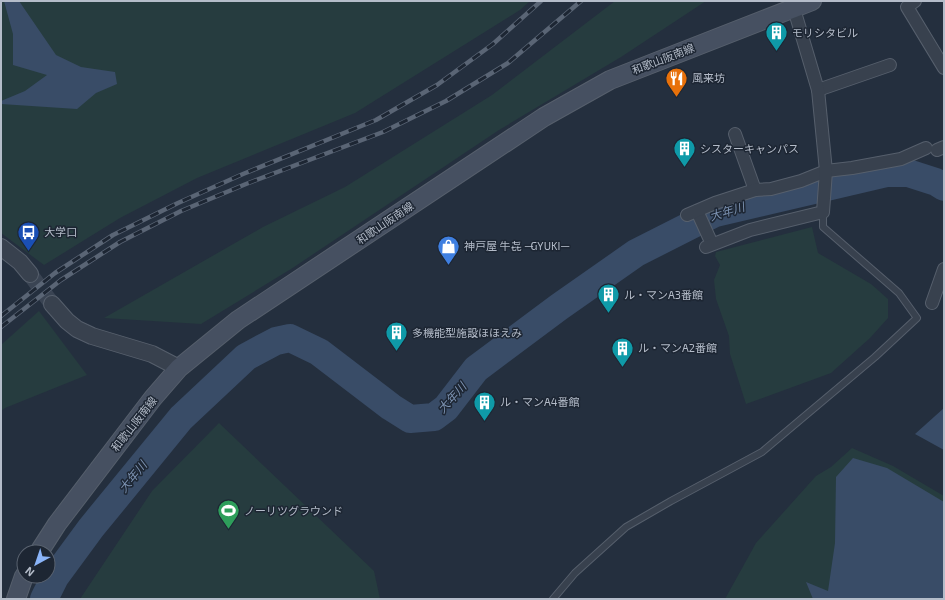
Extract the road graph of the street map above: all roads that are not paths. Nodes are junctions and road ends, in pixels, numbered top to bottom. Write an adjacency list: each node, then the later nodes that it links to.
1 (812, 1): 3 (main road, 和歌山阪南線)
2 (915, 1): 5 (street)
3 (794, 9): 6 (street); 17 (main road, 和歌山阪南線)
4 (890, 65): 6 (street)
5 (944, 68)
6 (818, 90): 9 (street)
7 (735, 134): 10 (street)
8 (936, 148): 9 (street)
9 (826, 174): 10 (street); 11 (street)
10 (755, 190): 11 (street)
11 (822, 212): 21 (lane)
12 (1, 247): 14 (street)
13 (944, 269): 15 (street)
14 (30, 274)
15 (932, 303)
16 (52, 304): 17 (street)
17 (179, 368): 18 (main road, 和歌山阪南線)
18 (44, 544)
19 (21, 584): 20 (main road)
20 (16, 599)
21 (553, 599)

